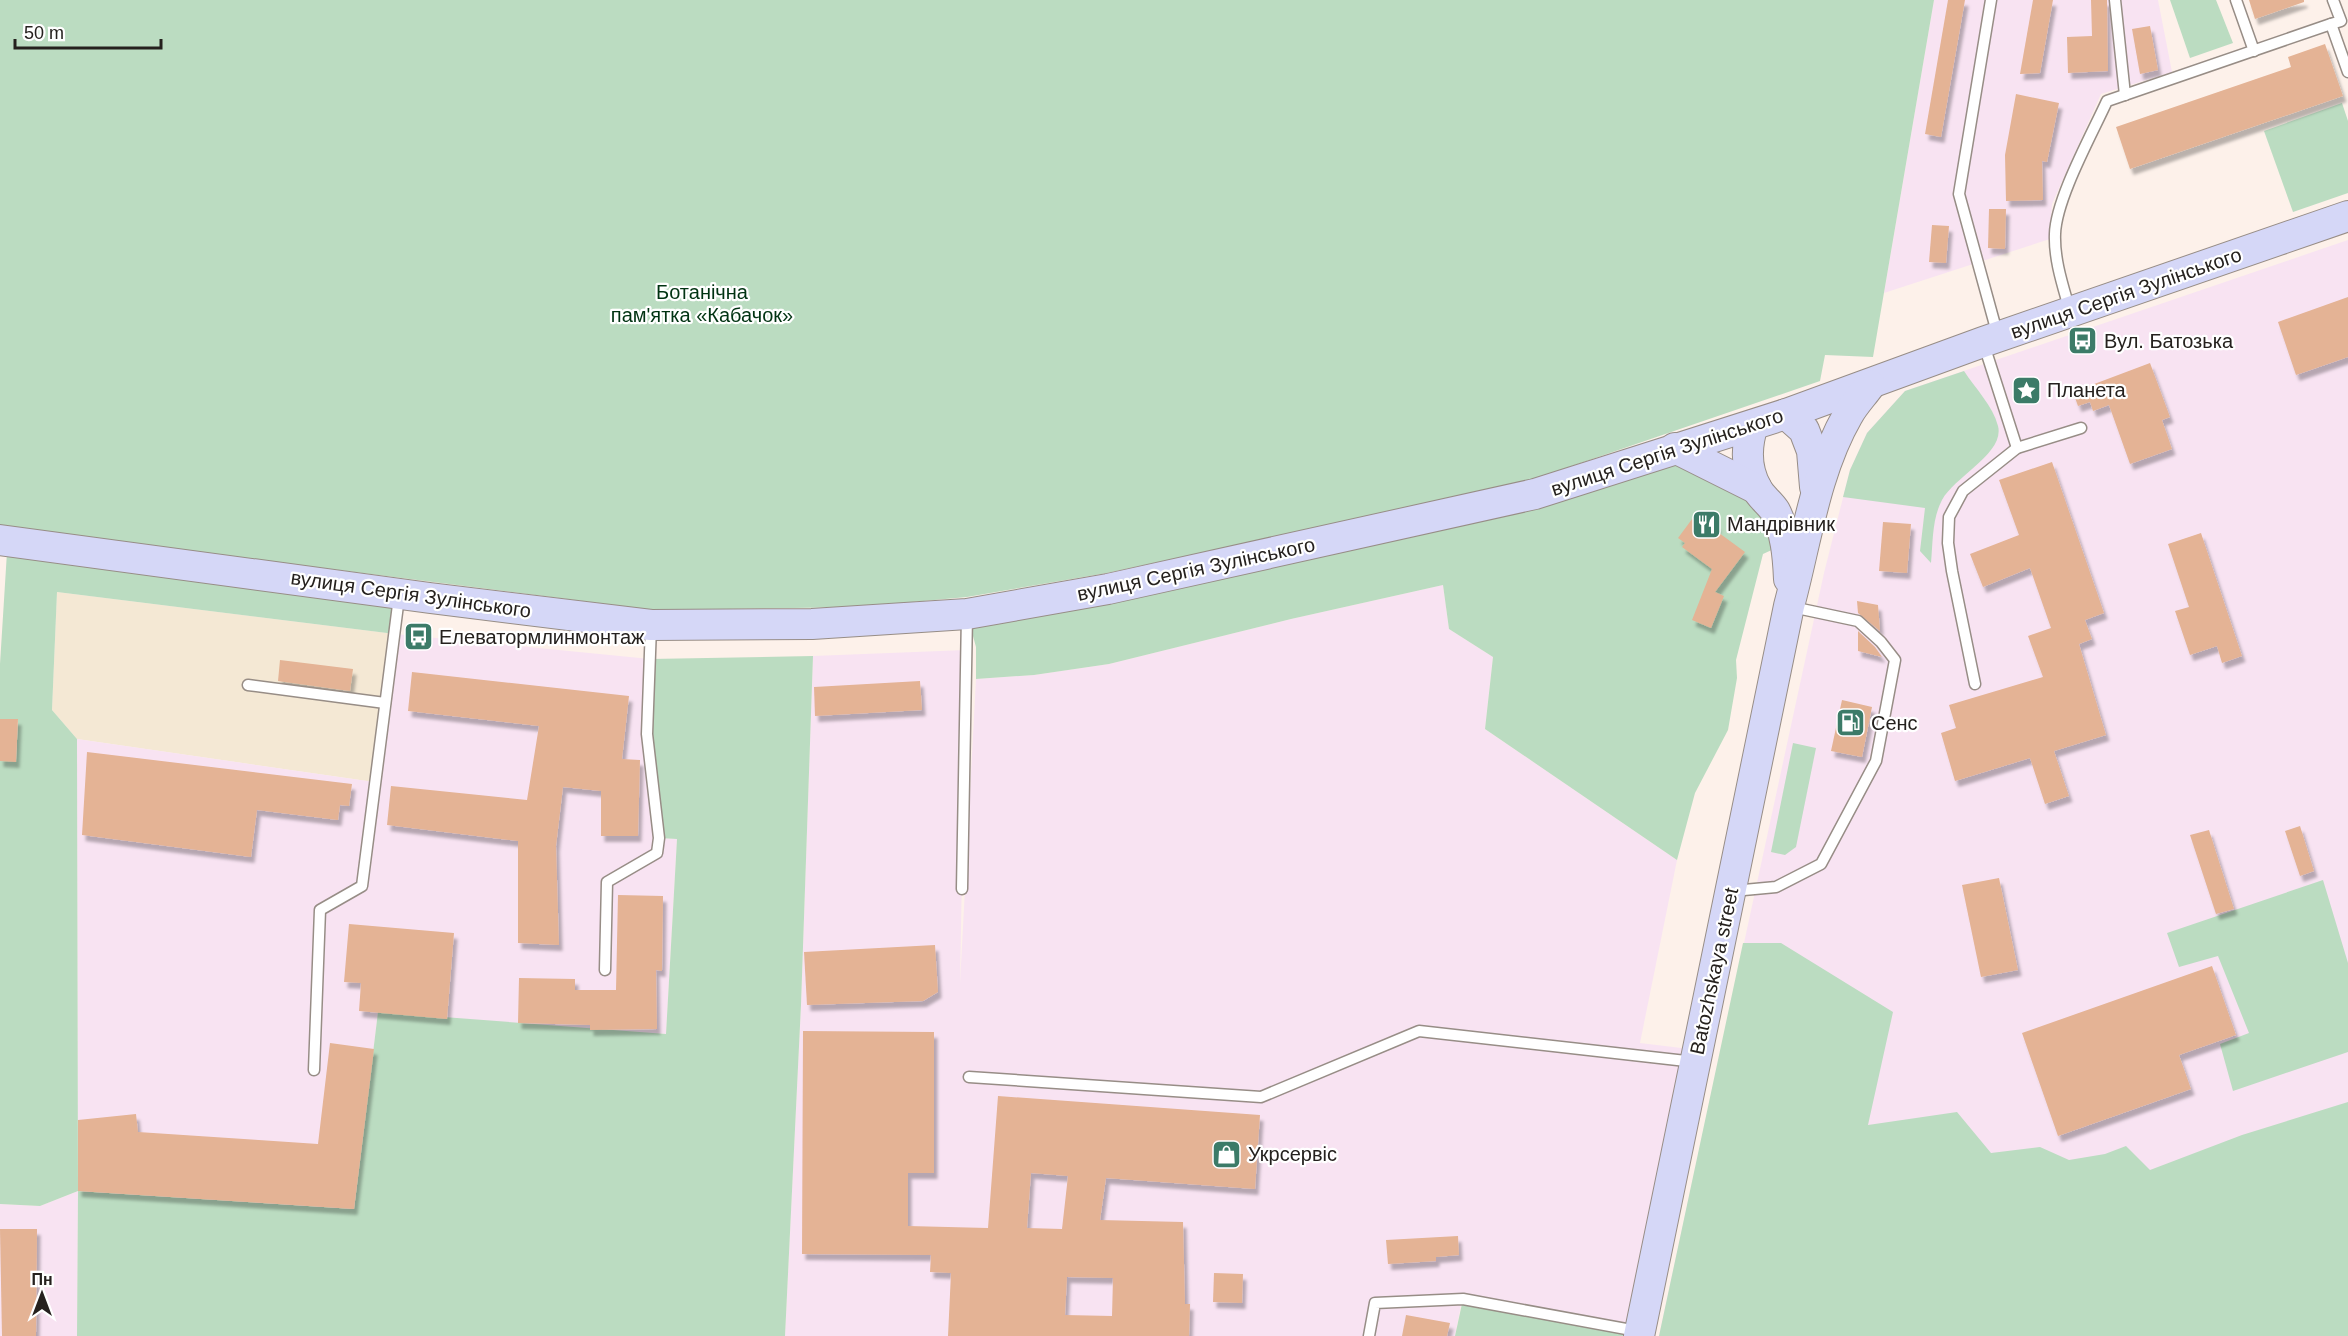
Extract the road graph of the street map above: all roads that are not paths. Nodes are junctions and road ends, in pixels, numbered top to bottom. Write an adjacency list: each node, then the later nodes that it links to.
1 (1991, 0): 11 (lane)
2 (2115, 0): 8 (lane)
3 (2236, 0): 6 (lane)
4 (2333, 0): 5 (lane)
5 (2331, 24): 6 (lane); 7 (lane)
6 (2254, 51): 8 (lane)
7 (2348, 72)
8 (2125, 95): 10 (lane)
9 (2348, 216): 10 (street, вулиця Сергія Зулінського)
10 (2070, 312): 11 (street, вулиця Сергія Зулінського)
11 (1991, 339): 12 (street, вулиця Сергія Зулінського); 17 (lane)
12 (1870, 385): 13 (street, вулиця Сергія Зулінського); 19 (street, Batozhskaya street)
13 (1786, 414): 14 (street, вулиця Сергія Зулінського); 19 (street, Batozhskaya street)
14 (1753, 425): 16 (street, вулиця Сергія Зулінського); 18 (street, Batozhskaya street)
15 (2081, 428): 17 (lane)
16 (1675, 448): 18 (street, Batozhskaya street); 23 (street, вулиця Сергія Зулінського)
17 (2017, 448): 25 (lane)
18 (1757, 489): 22 (street, Batozhskaya street)
19 (1816, 496): 22 (street, Batozhskaya street)
20 (0, 540): 21 (street, вулиця Сергія Зулінського)
21 (399, 594): 24 (street, вулиця Сергія Зулінського); 27 (lane)
22 (1789, 606): 29 (street, Batozhskaya street); 29 (lane)
23 (968, 614): 24 (street, вулиця Сергія Зулінського); 28 (lane)
24 (651, 625): 30 (lane)
25 (1975, 684)
26 (248, 685): 27 (lane)
27 (385, 703): 32 (lane)
28 (962, 889)
29 (1730, 891): 31 (street, Batozhskaya street)
30 (605, 970)
31 (1695, 1062): 33 (lane); 34 (street, Batozhskaya street)
32 (314, 1070)
33 (969, 1077)
34 (1640, 1334): 35 (lane)
35 (1369, 1336)

